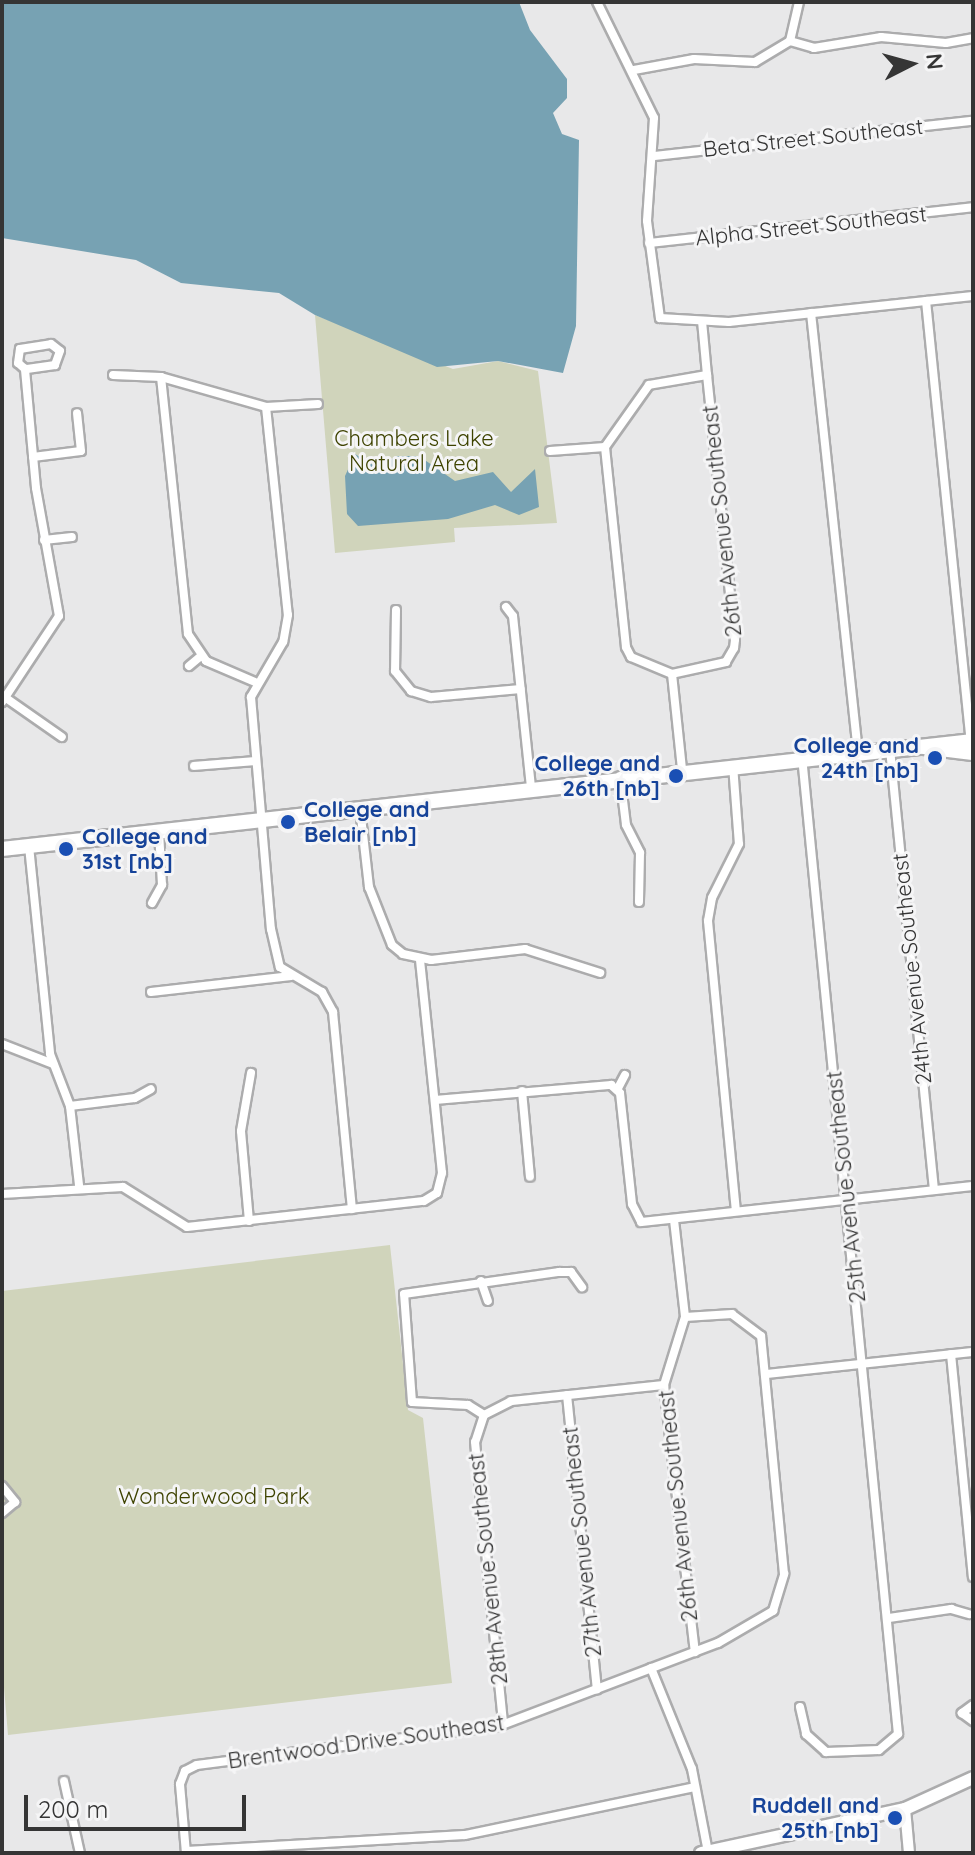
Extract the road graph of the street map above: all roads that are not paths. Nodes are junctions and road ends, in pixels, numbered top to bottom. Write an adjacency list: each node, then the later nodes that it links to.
1 (597, 2): 5 (street)
2 (799, 2): 4 (street)
3 (973, 38): 4 (street)
4 (790, 41): 5 (street)
5 (634, 70): 7 (street)
6 (973, 121): 7 (street, Beta Street Southeast)
7 (654, 156): 9 (street)
8 (973, 207): 9 (street, Alpha Street Southeast)
9 (649, 243): 13 (street)
10 (973, 296): 11 (street)
11 (926, 301): 12 (street); 37 (street)
12 (811, 313): 13 (street); 39 (street)
13 (702, 321): 16 (street, 26th Avenue Southeast)
14 (25, 369): 14 (street); 23 (street)
15 (113, 375): 17 (street)
16 (707, 375): 21 (street); 32 (street, 26th Avenue Southeast)
17 (161, 377): 19 (street); 30 (street)
18 (318, 404): 19 (street)
19 (266, 407): 28 (street)
20 (77, 413): 23 (street)
21 (605, 447): 22 (street); 32 (street)
22 (550, 451)
23 (33, 457): 25 (street)
24 (72, 537): 25 (street)
25 (44, 540): 35 (street)
26 (506, 607): 34 (street)
27 (396, 610): 34 (street)
28 (283, 642): 29 (street); 33 (street)
29 (294, 647)
30 (201, 656): 31 (street); 33 (street)
31 (189, 666)
32 (672, 674): 44 (street)
33 (255, 682): 41 (street)
34 (521, 689): 46 (street)
35 (3, 701): 36 (street)
36 (62, 737)
37 (972, 745): 38 (main road)
38 (890, 748): 39 (main road); 70 (street, 24th Avenue Southeast)
39 (858, 750): 40 (main road)
40 (802, 756): 42 (main road); 72 (street, 25th Avenue Southeast)
41 (255, 761): 43 (street); 48 (street)
42 (732, 764): 44 (main road); 74 (street)
43 (194, 766)
44 (682, 769): 45 (main road)
45 (620, 776): 46 (main road); 52 (street)
46 (531, 786): 47 (main road)
47 (360, 808): 48 (main road); 54 (street)
48 (261, 819): 49 (main road); 56 (street)
49 (159, 831): 50 (main road); 53 (street)
50 (29, 846): 51 (main road); 59 (street)
51 (2, 849)
52 (639, 902)
53 (152, 903)
54 (420, 959): 55 (street); 65 (street)
55 (600, 973)
56 (291, 976): 57 (street); 73 (street)
57 (151, 992)
58 (2, 1044): 59 (street)
59 (54, 1064): 66 (street)
60 (251, 1073): 76 (street)
61 (625, 1075): 63 (street)
62 (151, 1089): 66 (street)
63 (617, 1090): 64 (street); 75 (street)
64 (522, 1091): 65 (street); 67 (street)
65 (435, 1100): 73 (street)
66 (70, 1106): 68 (street)
67 (530, 1177)
68 (79, 1185): 71 (street); 76 (street)
69 (973, 1186): 70 (street)
70 (934, 1190): 72 (street)
71 (2, 1194)
72 (847, 1199): 74 (street); 83 (street, 25th Avenue Southeast)
73 (352, 1209): 76 (street)
74 (736, 1211): 75 (street)
75 (674, 1220): 80 (street, 26th Avenue Southeast)
76 (249, 1221)
77 (481, 1281): 78 (street); 79 (street); 87 (street)
78 (582, 1287)
79 (488, 1301)
80 (685, 1317): 84 (street, Brentwood Drive Southeast); 85 (street, 26th Avenue Southeast)
81 (973, 1352): 82 (street)
82 (951, 1354): 83 (street); 90 (street)
83 (864, 1364): 84 (street); 92 (street, 25th Avenue Southeast)
84 (766, 1374): 93 (street, Brentwood Drive Southeast)
85 (664, 1385): 86 (street); 93 (street, 26th Avenue Southeast)
86 (567, 1395): 87 (street); 95 (street, 27th Avenue Southeast)
87 (484, 1415): 99 (street, 28th Avenue Southeast)
88 (2, 1486): 89 (street)
89 (2, 1513)
90 (973, 1577)
91 (972, 1614): 92 (street)
92 (889, 1618): 97 (street, 25th Avenue Southeast)
93 (695, 1652): 94 (street, Brentwood Drive Southeast)
94 (651, 1668): 95 (street, Brentwood Drive Southeast); 102 (street)
95 (597, 1689): 99 (street, Brentwood Drive Southeast)
96 (973, 1705): 98 (street)
97 (800, 1707)
98 (973, 1721)
99 (503, 1725): 104 (street, Brentwood Drive Southeast)
100 (973, 1778): 103 (main road)
101 (64, 1781): 106 (street)
102 (694, 1787): 104 (street); 105 (street)
103 (905, 1809): 105 (main road); 107 (street)
104 (186, 1852)
105 (705, 1852)
106 (80, 1853)
107 (909, 1853)

